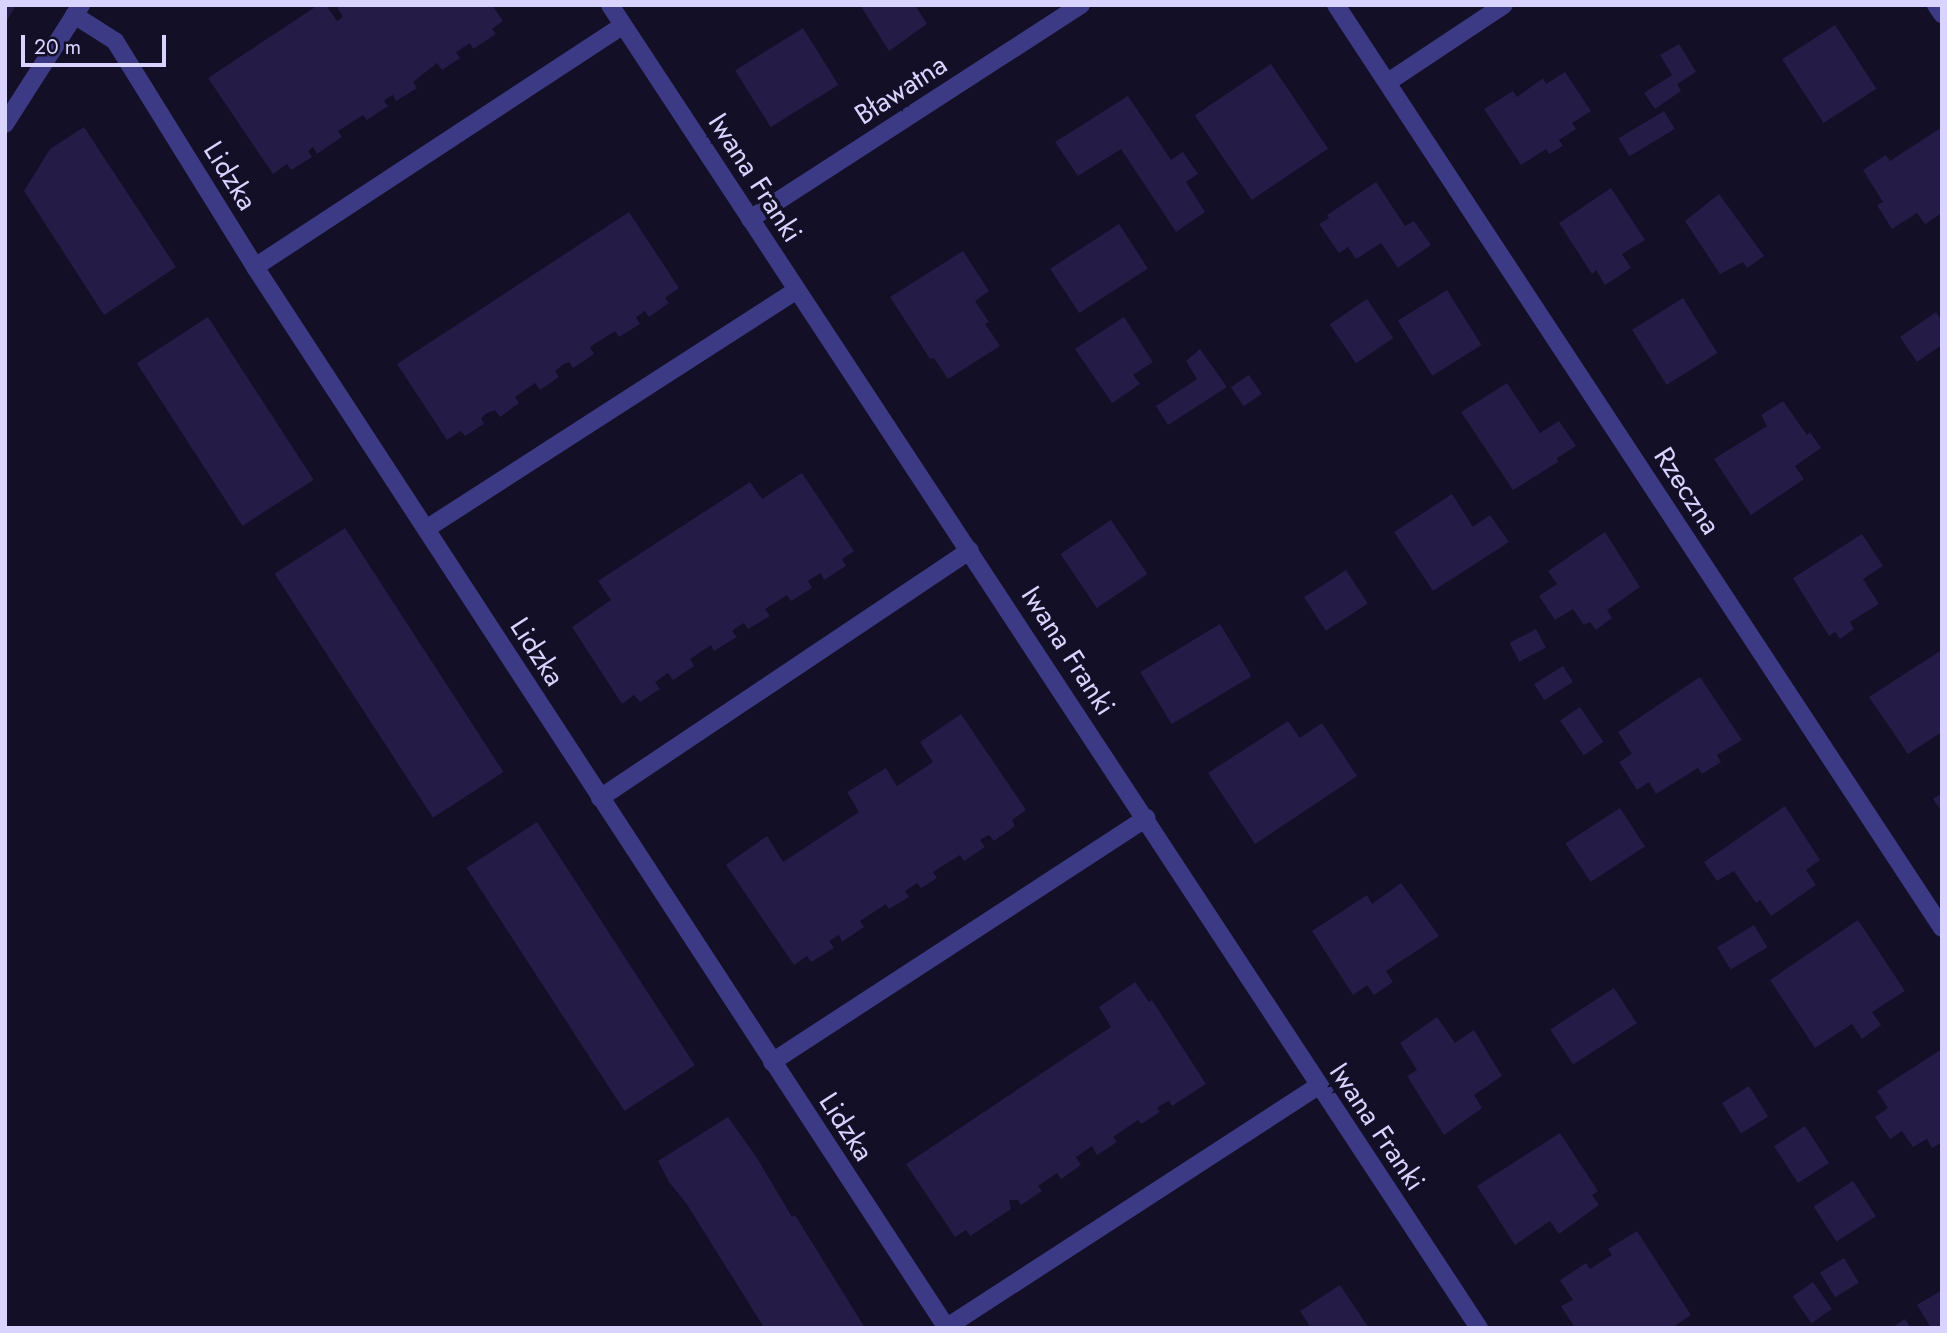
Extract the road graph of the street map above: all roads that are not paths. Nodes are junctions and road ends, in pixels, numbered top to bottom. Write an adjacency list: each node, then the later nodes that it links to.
1 (610, 5): 8 (street, Iwana Franki)
2 (1081, 5): 11 (street, Bławatna)
3 (1336, 5): 9 (street)
4 (1504, 5): 9 (street)
5 (1936, 5): 7 (street)
6 (78, 10): 10 (street); 12 (street, Lidzka)
7 (1942, 14)
8 (623, 25): 11 (street, Iwana Franki); 12 (street)
9 (1388, 82): 18 (street, Rzeczna)
10 (5, 124)
11 (750, 219): 13 (street, Iwana Franki)
12 (255, 267): 14 (street, Lidzka)
13 (797, 290): 14 (street); 15 (street, Iwana Franki)
14 (426, 529): 16 (street, Lidzka)
15 (970, 550): 16 (street); 17 (street, Iwana Franki)
16 (600, 798): 19 (street, Lidzka)
17 (1146, 818): 19 (street); 20 (street, Iwana Franki)
18 (1942, 928)
19 (772, 1062): 21 (street, Lidzka)
20 (1318, 1086): 21 (street); 22 (street, Iwana Franki)
21 (947, 1327)
22 (1479, 1328)

